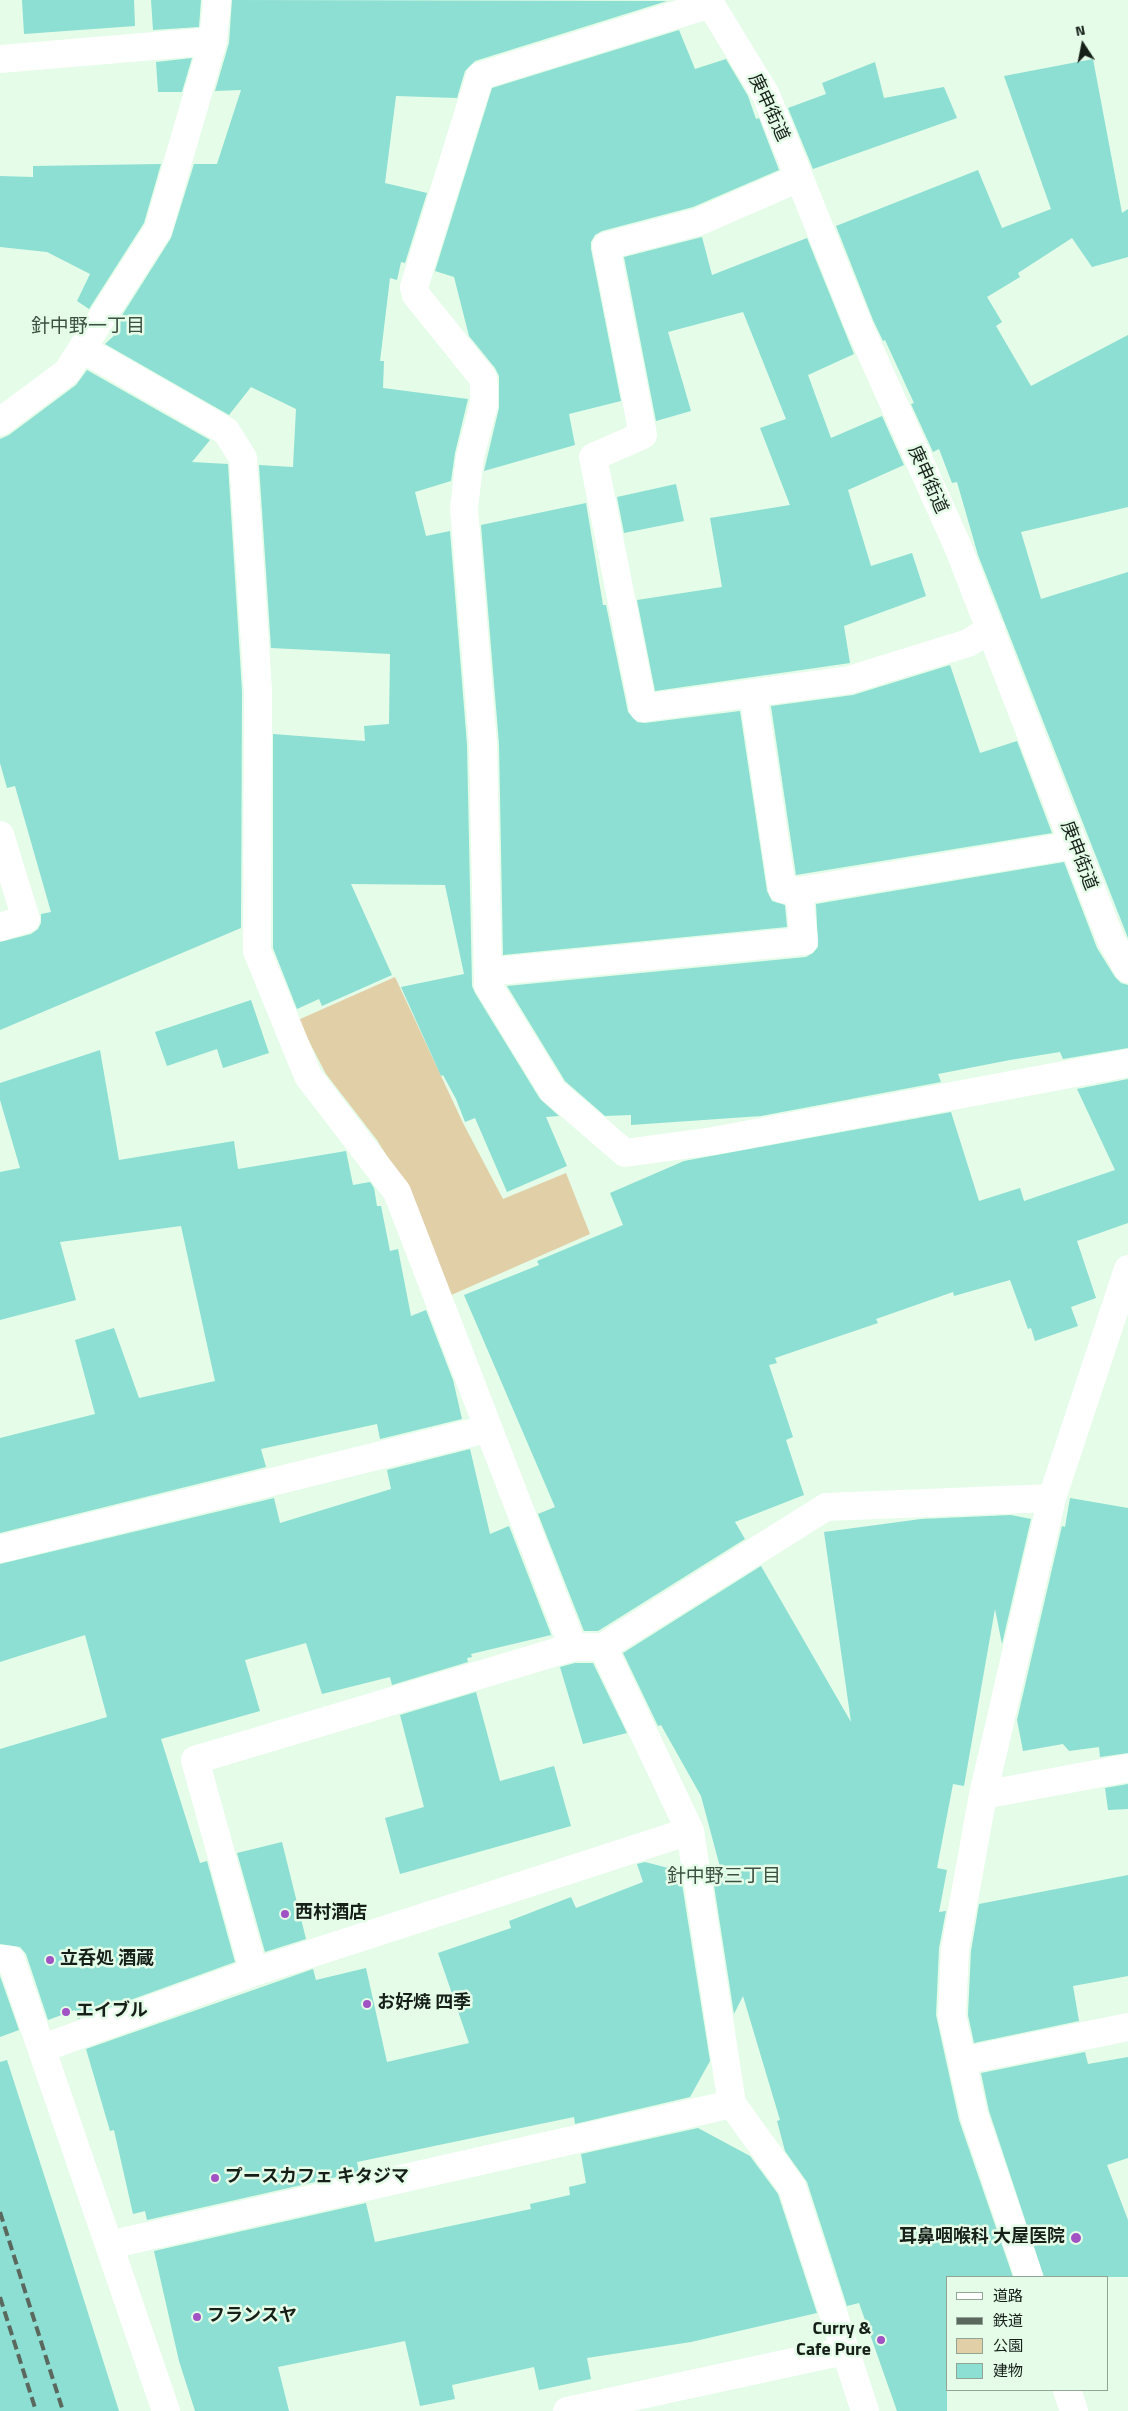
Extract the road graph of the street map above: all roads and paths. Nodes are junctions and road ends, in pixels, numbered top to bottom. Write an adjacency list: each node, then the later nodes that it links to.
1 (217, 0): 3 (street)
2 (709, 2): 5 (street, 庚申街道); 15 (street)
3 (213, 41): 4 (street); 6 (street)
4 (0, 59)
5 (799, 178): 8 (street, 庚申街道); 9 (street)
6 (81, 351): 7 (street); 18 (street)
7 (0, 422)
8 (991, 629): 9 (street); 11 (street, 庚申街道)
9 (753, 693): 12 (street)
10 (0, 834): 13 (street)
11 (1074, 845): 12 (street); 14 (street, 庚申街道)
12 (799, 891): 15 (street)
13 (0, 927)
14 (1128, 969)
15 (488, 972): 16 (street)
16 (1128, 1064)
17 (1128, 1269): 19 (street)
18 (487, 1429): 20 (street); 21 (street)
19 (1052, 1498): 22 (street); 24 (street)
20 (0, 1549)
21 (573, 1647): 22 (street); 27 (street)
22 (603, 1647): 25 (street)
23 (1128, 1768): 24 (street)
24 (983, 1795): 30 (street)
25 (690, 1831): 27 (street); 31 (street)
26 (0, 1959): 29 (street)
27 (254, 1972): 29 (street)
28 (1128, 2027): 30 (street)
29 (43, 2048): 32 (street)
30 (962, 2061): 33 (street)
31 (732, 2104): 32 (street); 34 (street)
32 (109, 2245): 36 (street)
33 (1029, 2276)
34 (844, 2350): 37 (street); 38 (street)
35 (1067, 2391): 39 (street)
36 (166, 2411)
37 (568, 2411)
38 (865, 2411)
39 (1074, 2411)

